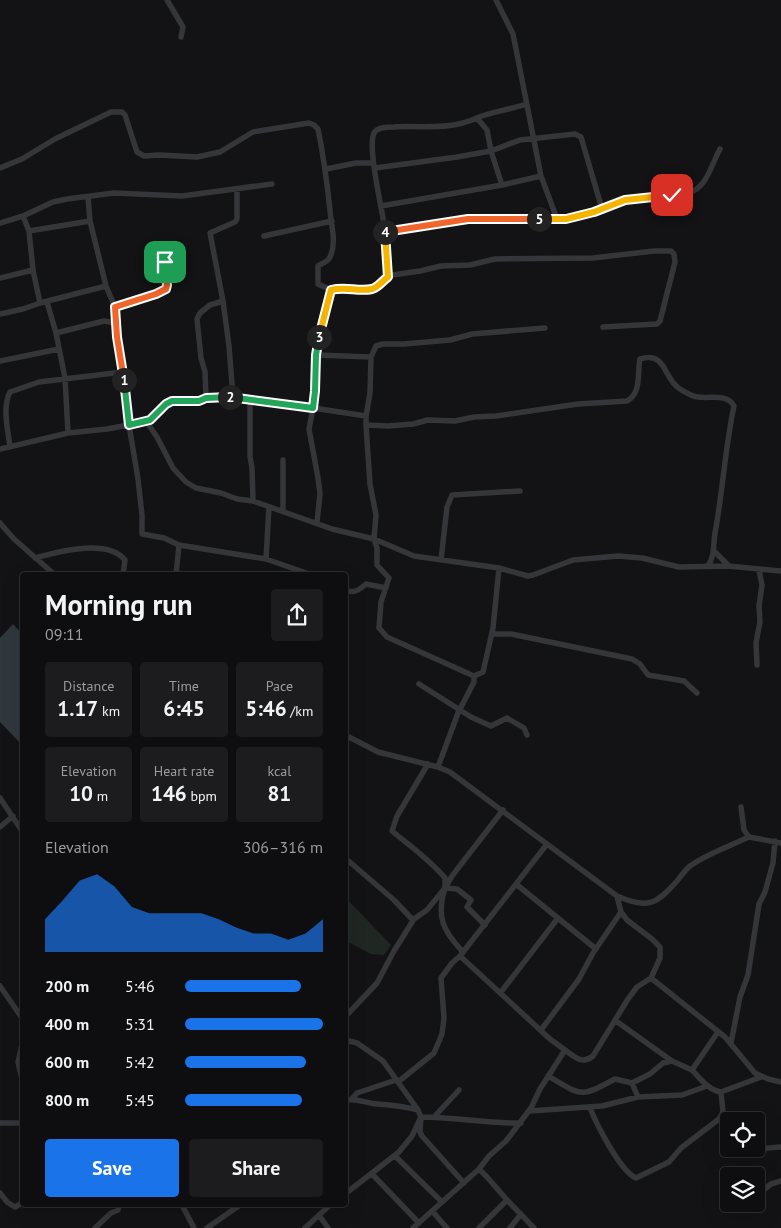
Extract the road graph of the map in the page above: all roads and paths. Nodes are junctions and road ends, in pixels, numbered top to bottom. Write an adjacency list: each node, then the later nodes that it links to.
1 (167, 0): 3 (street)
2 (496, 0): 4 (street)
3 (181, 37)
4 (526, 104): 5 (street); 6 (street)
5 (477, 118): 8 (street); 9 (street)
6 (534, 140): 8 (street); 12 (street); 18 (street)
7 (720, 149): 18 (street)
8 (491, 150): 9 (street); 14 (street)
9 (374, 165): 11 (street); 17 (street)
10 (0, 168): 11 (street)
11 (326, 169): 22 (street)
12 (541, 176): 14 (street); 20 (street)
13 (272, 184): 15 (street)
14 (502, 185): 17 (street)
15 (237, 189): 16 (street); 33 (street)
16 (88, 197): 19 (street); 21 (street)
17 (381, 206): 25 (street)
18 (602, 209): 20 (street)
19 (23, 216): 23 (street); 24 (street)
20 (557, 220): 25 (street)
21 (90, 221): 24 (street); 31 (street)
22 (332, 221): 26 (street); 32 (street)
23 (0, 223)
24 (29, 231): 28 (street)
25 (385, 232): 29 (street)
26 (264, 236)
27 (165, 262): 35 (street)
28 (33, 270): 30 (street); 34 (street)
29 (388, 277): 32 (street); 38 (street)
30 (0, 278)
31 (106, 286): 34 (street); 35 (street)
32 (331, 290): 42 (street)
33 (224, 300): 47 (street); 48 (street)
34 (44, 302): 36 (street); 40 (street)
35 (115, 307): 37 (street)
36 (0, 314)
37 (116, 323): 40 (street); 45 (street)
38 (603, 327)
39 (545, 328): 43 (street)
40 (56, 333): 41 (street)
41 (59, 349): 44 (street); 46 (street)
42 (316, 355): 43 (street); 50 (street)
43 (371, 357): 51 (street)
44 (0, 361)
45 (123, 372): 46 (street); 53 (street)
46 (64, 378): 55 (street); 56 (street)
47 (233, 396): 48 (street); 49 (street)
48 (206, 398): 52 (street)
49 (250, 399): 50 (street); 60 (street)
50 (313, 408): 51 (street); 63 (street)
51 (366, 416): 54 (street)
52 (146, 421): 53 (street); 60 (street)
53 (129, 425): 55 (street); 66 (street)
54 (366, 425): 65 (street); 67 (street)
55 (68, 433): 56 (street)
56 (10, 447): 57 (street)
57 (0, 449)
58 (283, 460): 62 (street)
59 (520, 491): 70 (street)
60 (253, 501): 61 (street)
61 (269, 507): 62 (street); 69 (street)
62 (283, 511): 63 (street)
63 (317, 522): 65 (street)
64 (0, 523): 68 (street)
65 (374, 540): 70 (street); 80 (street)
66 (179, 545): 69 (street); 78 (street)
67 (714, 551): 71 (street); 72 (street)
68 (35, 558): 76 (street); 77 (street)
69 (266, 559): 79 (street)
70 (441, 560): 73 (street)
71 (708, 566): 72 (street); 73 (street)
72 (728, 566): 74 (street)
73 (499, 568): 82 (street)
74 (759, 570): 75 (street); 83 (street)
75 (781, 571)
76 (51, 572)
77 (123, 572)
78 (176, 572)
79 (303, 572)
80 (386, 588): 81 (street); 84 (street)
81 (348, 592)
82 (492, 634): 84 (street); 86 (street)
83 (758, 665)
84 (474, 676): 87 (street)
85 (419, 684): 87 (street)
86 (697, 693)
87 (460, 709): 88 (street); 91 (street)
88 (527, 735)
89 (348, 738): 90 (street)
90 (428, 764): 91 (street); 103 (street)
91 (438, 767): 94 (street)
92 (0, 798): 95 (street)
93 (741, 807): 98 (street)
94 (503, 810): 100 (street); 103 (street)
95 (13, 816): 96 (street); 97 (street)
96 (0, 827)
97 (20, 828)
98 (749, 837): 99 (street); 104 (street)
99 (778, 842): 120 (street)
100 (547, 844): 102 (street); 104 (street)
101 (348, 861): 107 (street)
102 (516, 884): 106 (street); 108 (street)
103 (445, 888): 107 (street); 108 (street); 110 (street)
104 (617, 896): 105 (street)
105 (621, 912): 109 (street); 111 (street)
106 (558, 918): 109 (street); 113 (street)
107 (414, 919): 114 (street)
108 (485, 925): 110 (street)
109 (596, 949): 117 (street)
110 (462, 954): 113 (street); 128 (street)
111 (650, 978): 116 (street); 118 (street)
112 (0, 986): 115 (street)
113 (500, 992): 117 (street)
114 (348, 1014)
115 (20, 1015)
116 (616, 1021): 121 (street); 123 (street)
117 (541, 1030): 121 (street)
118 (718, 1032): 120 (street); 125 (street)
119 (348, 1041): 128 (street)
120 (731, 1043): 127 (street)
121 (565, 1050): 126 (street)
122 (20, 1054): 124 (street)
123 (672, 1061): 125 (street); 130 (street)
124 (20, 1070)
125 (692, 1070): 131 (street)
126 (548, 1076): 130 (street); 139 (street)
127 (761, 1077): 129 (street); 133 (street)
128 (397, 1081): 135 (street); 138 (street)
129 (781, 1081)
130 (632, 1083): 134 (street)
131 (707, 1086): 133 (street); 134 (street)
132 (459, 1090): 141 (street)
133 (720, 1092): 137 (street)
134 (638, 1096): 137 (street)
135 (352, 1099): 136 (street); 138 (street)
136 (348, 1100)
137 (590, 1108): 139 (street)
138 (418, 1110): 140 (street)
139 (530, 1111): 144 (street)
140 (421, 1117): 141 (street); 147 (street); 151 (street)
141 (434, 1117): 144 (street)
142 (0, 1123): 143 (street)
143 (20, 1123)
144 (521, 1123): 148 (street)
145 (781, 1147): 146 (street)
146 (765, 1148)
147 (394, 1156): 149 (street); 156 (street)
148 (479, 1169): 151 (street); 155 (street)
149 (372, 1174): 153 (street); 164 (street)
150 (781, 1180): 152 (street)
151 (464, 1183): 156 (street)
152 (765, 1189)
153 (348, 1192)
154 (0, 1193): 157 (street)
155 (507, 1200): 163 (street); 172 (street)
156 (442, 1202): 162 (street)
157 (20, 1204)
158 (119, 1207): 165 (street)
159 (183, 1207): 166 (street)
160 (237, 1207): 167 (street)
161 (321, 1210): 168 (street); 169 (street)
162 (432, 1211): 164 (street); 171 (street)
163 (521, 1214): 173 (street); 174 (street)
164 (418, 1223): 170 (street)
165 (95, 1228)
166 (194, 1228)
167 (207, 1228)
168 (305, 1228)
169 (328, 1228)
170 (413, 1228)
171 (448, 1228)
172 (479, 1228)
173 (510, 1228)
174 (534, 1228)

